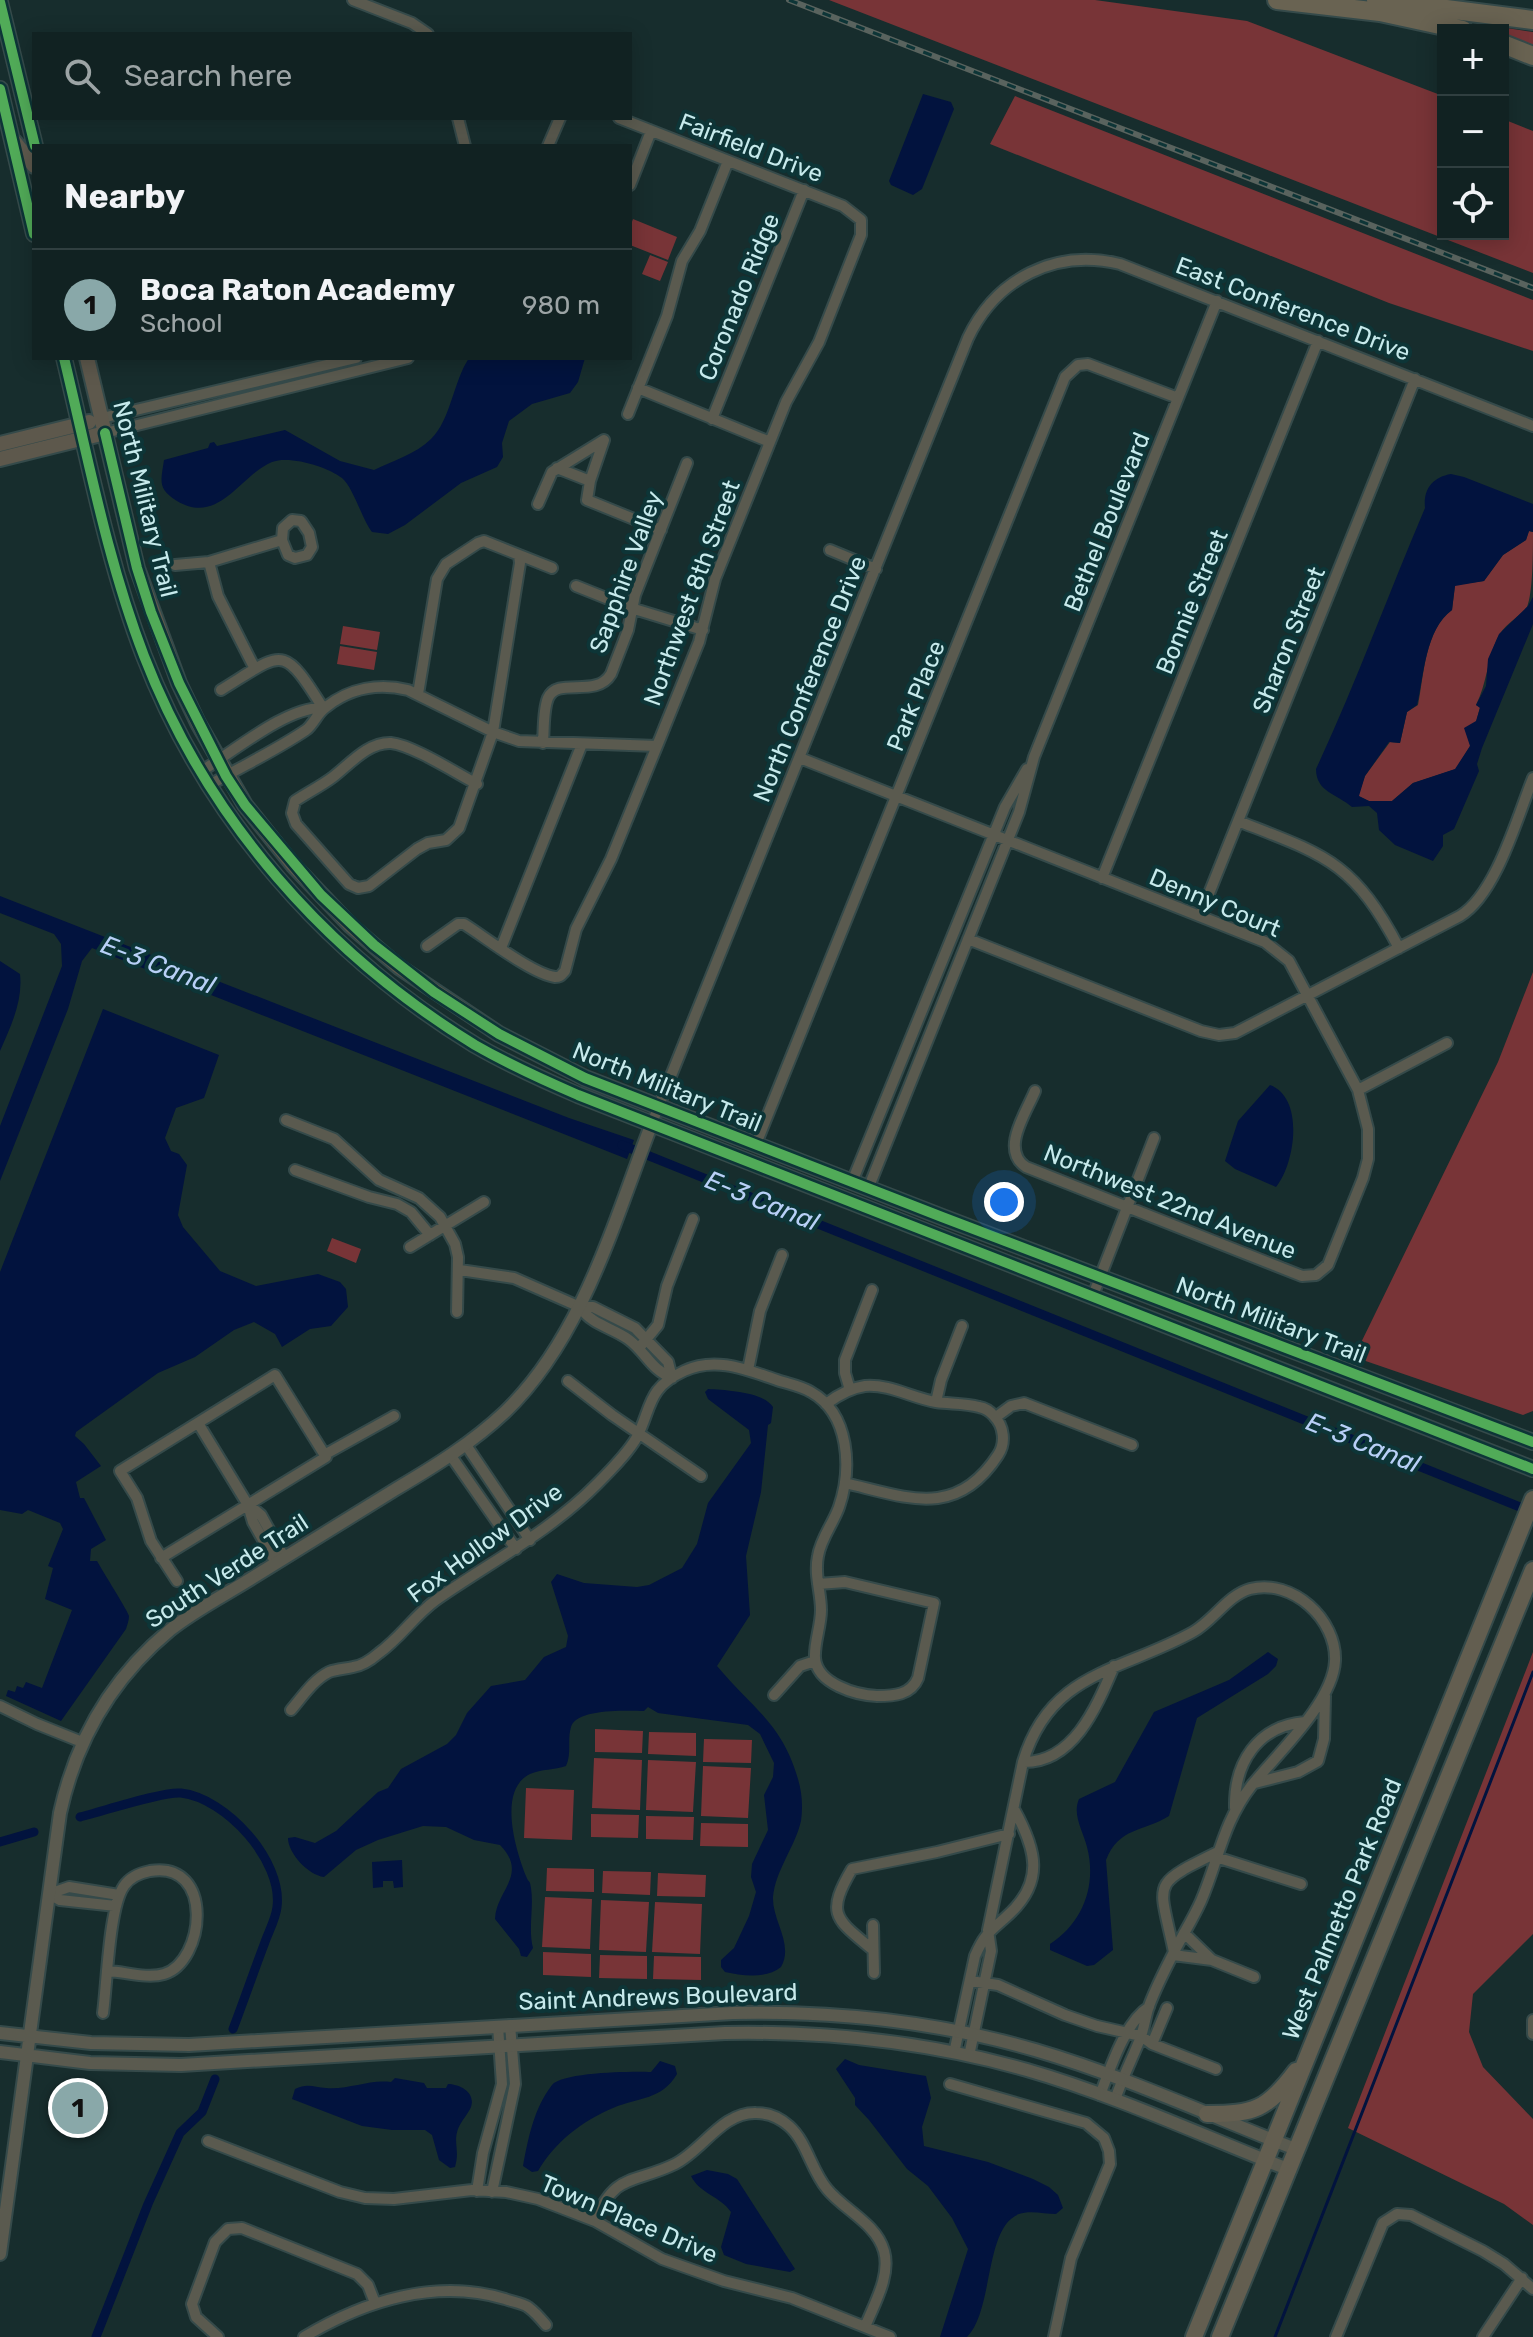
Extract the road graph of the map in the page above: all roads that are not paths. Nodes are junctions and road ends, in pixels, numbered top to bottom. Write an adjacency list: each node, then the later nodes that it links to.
1 (353, 0): 9 (street)
2 (1277, 0): 8 (highway)
3 (1376, 0): 7 (highway)
4 (1473, 0): 6 (highway)
5 (0, 2): 19 (main road)
6 (1533, 9)
7 (1533, 20)
8 (1437, 24)
9 (425, 32)
10 (1509, 46): 11 (highway)
11 (1533, 56)
12 (0, 89): 13 (main road)
13 (5, 108): 18 (main road); 19 (main road)
14 (458, 120): 20 (street)
15 (559, 120): 21 (street)
16 (624, 120): 17 (street, Fairfield Drive)
17 (651, 131): 22 (street, Fairfield Drive); 24 (street)
18 (11, 137): 23 (main road); 27 (main road)
19 (34, 141)
20 (464, 144)
21 (549, 144)
22 (728, 161): 25 (street, Fairfield Drive); 36 (street)
23 (32, 163)
24 (632, 180)
25 (804, 190): 26 (street, Fairfield Drive); 39 (street, Coronado Ridge)
26 (862, 224): 43 (street, Northwest 8th Street)
27 (32, 226)
28 (1033, 270): 29 (street, East Conference Drive); 57 (street, North Conference Drive)
29 (1217, 301): 30 (street, East Conference Drive); 37 (street, Bethel Boulevard)
30 (1318, 341): 35 (street, East Conference Drive); 81 (street, Bonnie Street)
31 (64, 360): 42 (main road, North Military Trail)
32 (88, 360): 40 (main road, North Military Trail)
33 (349, 360): 40 (street)
34 (399, 360): 40 (street)
35 (1415, 379): 41 (street, East Conference Drive); 78 (street, Sharon Street)
36 (638, 388): 38 (street); 39 (street)
37 (1178, 398): 69 (street, Bethel Boulevard); 77 (street, Park Place)
38 (628, 414)
39 (712, 419): 43 (street)
40 (104, 426): 42 (main road); 71 (main road, North Military Trail)
41 (1533, 426)
42 (82, 431): 44 (main road); 45 (main road); 72 (main road, North Military Trail)
43 (770, 442): 60 (street, Northwest 8th Street)
44 (0, 444)
45 (0, 459)
46 (687, 463): 50 (street, Sapphire Valley)
47 (557, 468): 48 (street); 48 (street); 49 (street)
48 (590, 481): 50 (street)
49 (538, 504)
50 (661, 530): 59 (street, Sapphire Valley)
51 (282, 540): 54 (street)
52 (830, 550): 57 (street)
53 (519, 555): 56 (street); 63 (street); 65 (street)
54 (209, 562): 55 (street); 61 (street)
55 (175, 565)
56 (552, 568)
57 (876, 569): 70 (street, North Conference Drive)
58 (576, 586): 59 (street)
59 (631, 608): 60 (street); 66 (street, Sapphire Valley)
60 (703, 630): 68 (street, Northwest 8th Street)
61 (255, 669): 62 (street); 64 (street)
62 (221, 690)
63 (418, 694): 64 (street); 65 (street)
64 (323, 708): 71 (street); 73 (street)
65 (493, 732): 66 (street); 75 (street)
66 (543, 743): 67 (street)
67 (582, 744): 68 (street); 85 (street)
68 (657, 746): 85 (street, Northwest 8th Street)
69 (1034, 757): 79 (street, Bethel Boulevard); 80 (street, Bethel Boulevard)
70 (800, 758): 77 (street, Denny Court); 91 (street, North Conference Drive)
71 (218, 761): 72 (street); 73 (main road, North Military Trail)
72 (200, 772): 76 (main road, North Military Trail)
73 (226, 776): 76 (street); 91 (main road, North Military Trail)
74 (1533, 778): 86 (street)
75 (477, 784): 75 (street)
76 (208, 786): 93 (main road, North Military Trail)
77 (897, 797): 79 (street, Denny Court); 95 (street, Park Place)
78 (1238, 821): 82 (street, Sharon Street); 86 (street)
79 (994, 835): 80 (street, Denny Court); 97 (street, Bethel Boulevard)
80 (1008, 840): 81 (street, Denny Court); 83 (street, Bethel Boulevard)
81 (1102, 878): 82 (street, Denny Court)
82 (1200, 916): 87 (street, Denny Court)
83 (968, 939): 87 (street); 98 (street, Bethel Boulevard)
84 (427, 946): 85 (street)
85 (501, 948)
86 (1399, 948): 87 (street)
87 (1309, 996): 89 (street, Denny Court)
88 (1447, 1043): 89 (street)
89 (1358, 1090): 108 (street, Denny Court)
90 (1035, 1091): 101 (street, Northwest 22nd Avenue)
91 (658, 1107): 93 (street, North Conference Drive); 95 (main road, North Military Trail)
92 (286, 1120): 103 (street)
93 (649, 1130): 99 (main road, North Military Trail); 112 (street, South Verde Trail)
94 (1154, 1138): 101 (street)
95 (756, 1144): 97 (main road, North Military Trail)
96 (295, 1170): 104 (street)
97 (852, 1182): 98 (main road, North Military Trail)
98 (868, 1189): 99 (main road); 109 (main road, North Military Trail)
99 (840, 1197): 111 (main road, North Military Trail)
100 (484, 1202): 103 (street)
101 (1127, 1207): 108 (street, Northwest 22nd Avenue); 109 (street)
102 (693, 1219): 115 (street)
103 (446, 1225): 104 (street); 107 (street)
104 (430, 1235): 105 (street)
105 (410, 1247)
106 (782, 1255): 117 (street)
107 (460, 1270): 112 (street); 113 (street)
108 (1316, 1275)
109 (1100, 1277): 111 (street); 127 (main road, North Military Trail)
110 (872, 1290): 120 (street)
111 (1092, 1298): 132 (main road, North Military Trail)
112 (580, 1307): 115 (street); 116 (street); 128 (street, South Verde Trail)
113 (457, 1312)
114 (962, 1326): 121 (street)
115 (647, 1338): 116 (street); 118 (street)
116 (639, 1348): 118 (street)
117 (748, 1370): 118 (street, Fox Hollow Drive); 122 (street, Fox Hollow Drive)
118 (672, 1378): 126 (street, Fox Hollow Drive)
119 (568, 1381): 126 (street)
120 (850, 1390): 121 (street); 122 (street)
121 (936, 1402): 124 (street)
122 (826, 1404): 134 (street)
123 (394, 1416): 130 (street)
124 (996, 1417): 129 (street); 134 (street)
125 (198, 1423): 130 (street); 136 (street); 139 (street)
126 (639, 1433): 133 (street); 137 (street, Fox Hollow Drive)
127 (1533, 1442)
128 (466, 1445): 131 (street, South Verde Trail); 137 (street)
129 (1132, 1445)
130 (324, 1455): 136 (street)
131 (451, 1456): 138 (street); 140 (street, South Verde Trail)
132 (1533, 1469)
133 (701, 1476)
134 (845, 1483): 143 (street)
135 (1533, 1499): 156 (main road, West Palmetto Park Road)
136 (248, 1505): 139 (street); 140 (street)
137 (530, 1540): 138 (street, Fox Hollow Drive)
138 (516, 1549): 149 (street, Fox Hollow Drive)
139 (161, 1558): 142 (street)
140 (280, 1560): 151 (street, South Verde Trail)
141 (1533, 1570): 157 (main road, West Palmetto Park Road)
142 (177, 1581)
143 (818, 1584): 144 (street); 144 (street)
144 (815, 1661): 146 (street)
145 (1114, 1666): 147 (street); 152 (street); 152 (street)
146 (774, 1695)
147 (1325, 1696): 150 (street); 153 (street)
148 (0, 1706): 151 (street)
149 (291, 1710)
150 (1305, 1722): 153 (street); 154 (street)
151 (82, 1742): 161 (street, South Verde Trail)
152 (1023, 1762): 155 (street)
153 (1255, 1783): 154 (street)
154 (1235, 1808): 159 (street)
155 (1014, 1809): 158 (street); 164 (street)
156 (1409, 1810): 157 (main road); 187 (main road, West Palmetto Park Road)
157 (1432, 1819): 201 (main road, West Palmetto Park Road)
158 (1009, 1834): 164 (street); 166 (street)
159 (1217, 1855): 160 (street); 165 (street); 167 (street)
160 (1301, 1884)
161 (49, 1894): 162 (street); 184 (street, South Verde Trail)
162 (118, 1901): 169 (street); 169 (street)
163 (873, 1925): 166 (street)
164 (988, 1930): 172 (street); 173 (street)
165 (1184, 1933): 167 (street); 168 (street)
166 (873, 1950): 170 (street)
167 (1174, 1954): 168 (street); 174 (street)
168 (1212, 1960): 171 (street)
169 (109, 1971): 176 (street)
170 (874, 1973)
171 (1254, 1977)
172 (970, 1981): 173 (street); 180 (street)
173 (986, 1981): 180 (street); 181 (street)
174 (1149, 2007): 181 (street); 183 (street)
175 (1167, 2008): 186 (street)
176 (103, 2013)
177 (1533, 2020): 182 (street)
178 (504, 2025): 180 (street, Saint Andrews Boulevard); 184 (street, Saint Andrews Boulevard); 185 (street)
179 (0, 2033): 184 (street, Saint Andrews Boulevard)
180 (967, 2033): 189 (street); 190 (street); 193 (street, Saint Andrews Boulevard)
181 (1128, 2033): 183 (street); 193 (street)
182 (1533, 2034)
183 (1141, 2036): 186 (street); 194 (street)
184 (30, 2037): 191 (street, South Verde Trail)
185 (506, 2044): 189 (street, Saint Andrews Boulevard); 191 (street, Saint Andrews Boulevard); 204 (street); 205 (street)
186 (1152, 2044): 192 (street)
187 (1311, 2051): 198 (main road); 200 (main road, West Palmetto Park Road)
188 (0, 2052): 191 (street, Saint Andrews Boulevard)
189 (954, 2053): 190 (street, Saint Andrews Boulevard)
190 (969, 2056): 196 (street, Saint Andrews Boulevard)
191 (28, 2057): 207 (street, South Verde Trail)
192 (1216, 2069)
193 (1107, 2076): 194 (street, Saint Andrews Boulevard); 196 (street)
194 (1122, 2081): 197 (street); 198 (street, Saint Andrews Boulevard)
195 (950, 2084): 216 (street)
196 (1100, 2095): 197 (street, Saint Andrews Boulevard)
197 (1115, 2100): 202 (street, Saint Andrews Boulevard)
198 (1207, 2114): 200 (street, Saint Andrews Boulevard)
199 (208, 2141): 204 (street, Town Place Drive)
200 (1274, 2141): 201 (street, Saint Andrews Boulevard); 202 (main road, West Palmetto Park Road)
201 (1298, 2150): 203 (main road, West Palmetto Park Road)
202 (1266, 2161): 203 (street, Saint Andrews Boulevard); 217 (main road, West Palmetto Park Road)
203 (1290, 2170): 218 (main road, West Palmetto Park Road)
204 (478, 2187): 205 (street, Town Place Drive)
205 (492, 2192): 206 (street, Town Place Drive)
206 (595, 2221): 212 (street, Town Place Drive); 212 (street)
207 (0, 2254)
208 (1522, 2278): 209 (street); 219 (street); 220 (street)
209 (1533, 2289)
210 (375, 2303): 211 (street); 213 (street); 214 (street)
211 (546, 2325)
212 (865, 2327): 215 (street, Town Place Drive)
213 (218, 2337)
214 (304, 2337)
215 (890, 2337)
216 (1054, 2337)
217 (1194, 2337)
218 (1220, 2337)
219 (1336, 2337)
220 (1483, 2337)

